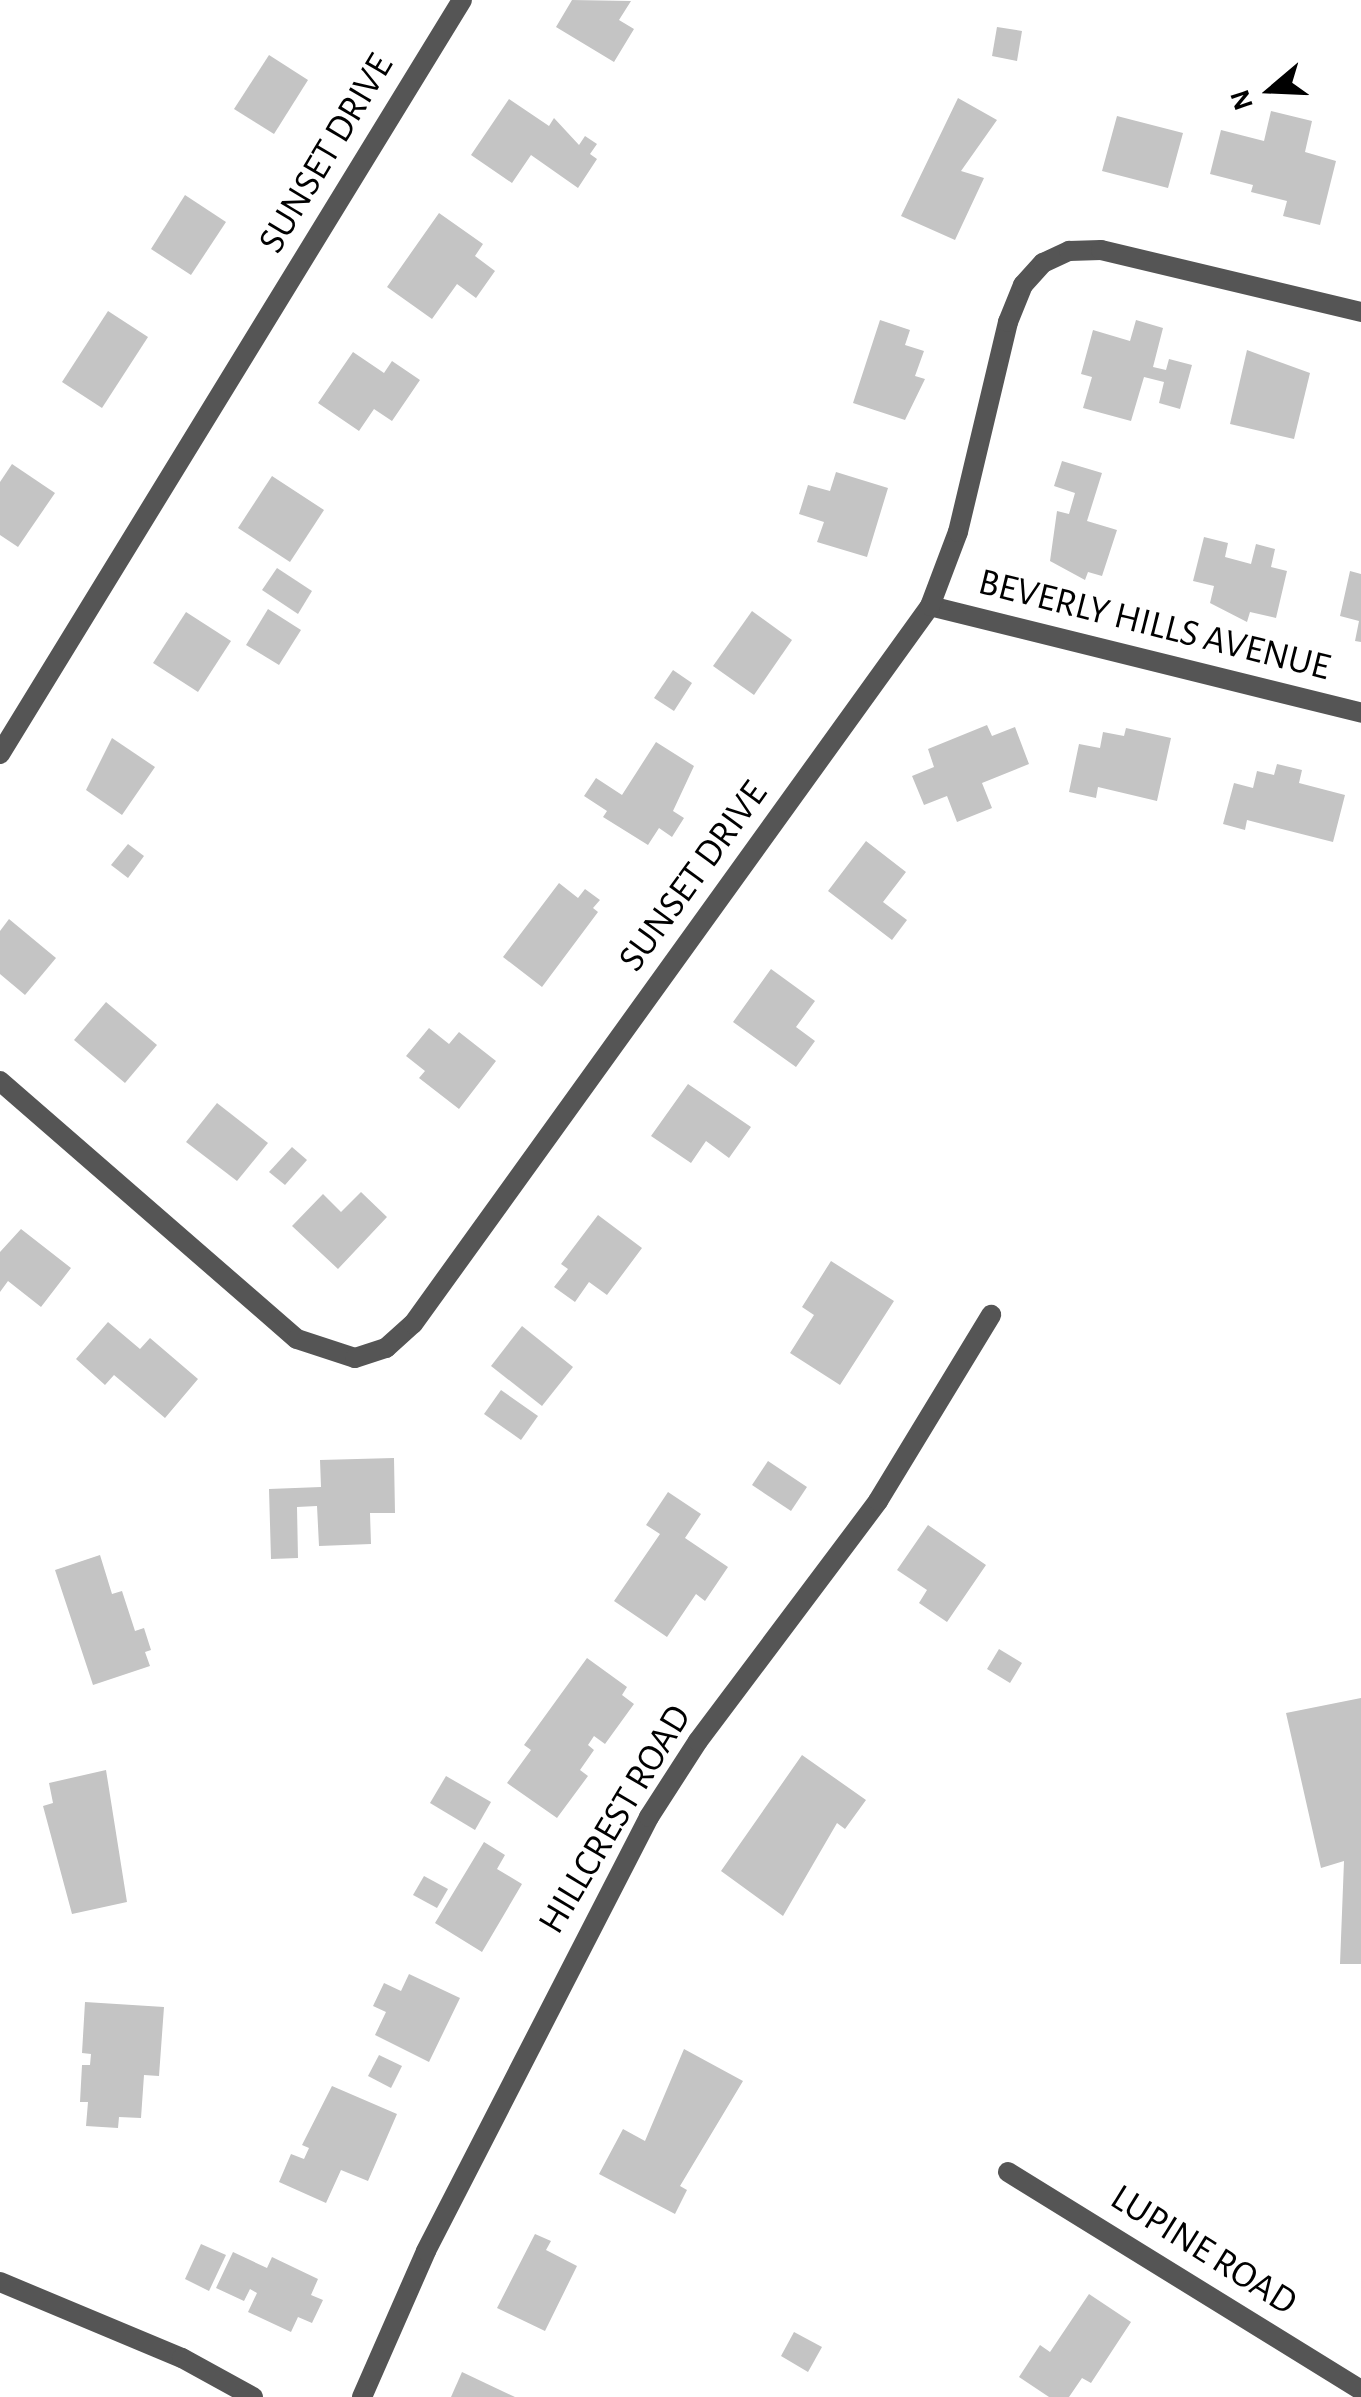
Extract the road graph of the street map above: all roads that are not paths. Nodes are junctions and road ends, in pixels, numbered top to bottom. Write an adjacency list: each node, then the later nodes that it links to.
1 (462, 0): 5 (street, SUNSET DRIVE)
2 (1361, 312): 3 (street, SUNSET DRIVE)
3 (930, 606): 4 (street, BEVERLY HILLS AVENUE); 6 (street, SUNSET DRIVE)
4 (1361, 714)
5 (0, 754)
6 (0, 1081)
7 (991, 1315): 12 (street, HILLCREST ROAD)
8 (1008, 2172): 10 (street, LUPINE ROAD)
9 (0, 2282): 11 (street)
10 (1361, 2390)
11 (252, 2397)
12 (362, 2397)

